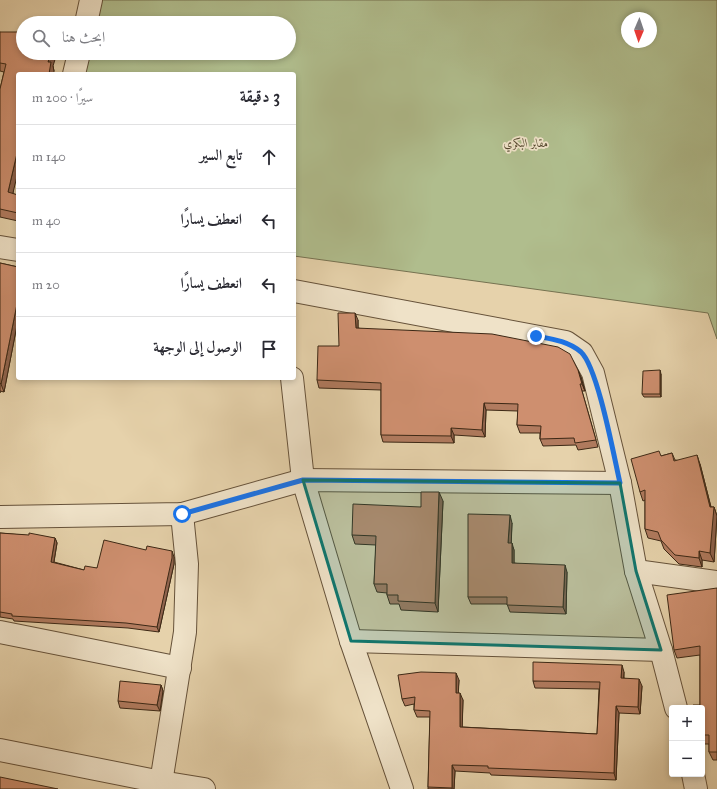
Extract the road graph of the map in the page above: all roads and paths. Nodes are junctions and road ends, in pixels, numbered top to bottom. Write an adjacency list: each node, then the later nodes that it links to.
1 (91, 0): 2 (street)
2 (88, 16)
3 (77, 60): 4 (street)
4 (74, 72)
5 (0, 247): 6 (street)
6 (16, 250)
7 (296, 291): 10 (street)
8 (292, 380): 9 (street)
9 (303, 480): 10 (street); 11 (street); 16 (street)
10 (620, 483): 13 (street)
11 (182, 514): 12 (street); 18 (street)
12 (0, 518)
13 (636, 571): 14 (street); 17 (street)
14 (717, 582)
15 (0, 632): 18 (street)
16 (351, 641): 17 (street); 24 (street)
17 (661, 650): 19 (street)
18 (180, 668): 22 (street)
19 (675, 705)
20 (0, 750): 22 (street)
21 (694, 777): 25 (street)
22 (160, 786): 23 (street)
23 (204, 789)
24 (402, 789)
25 (696, 789)

